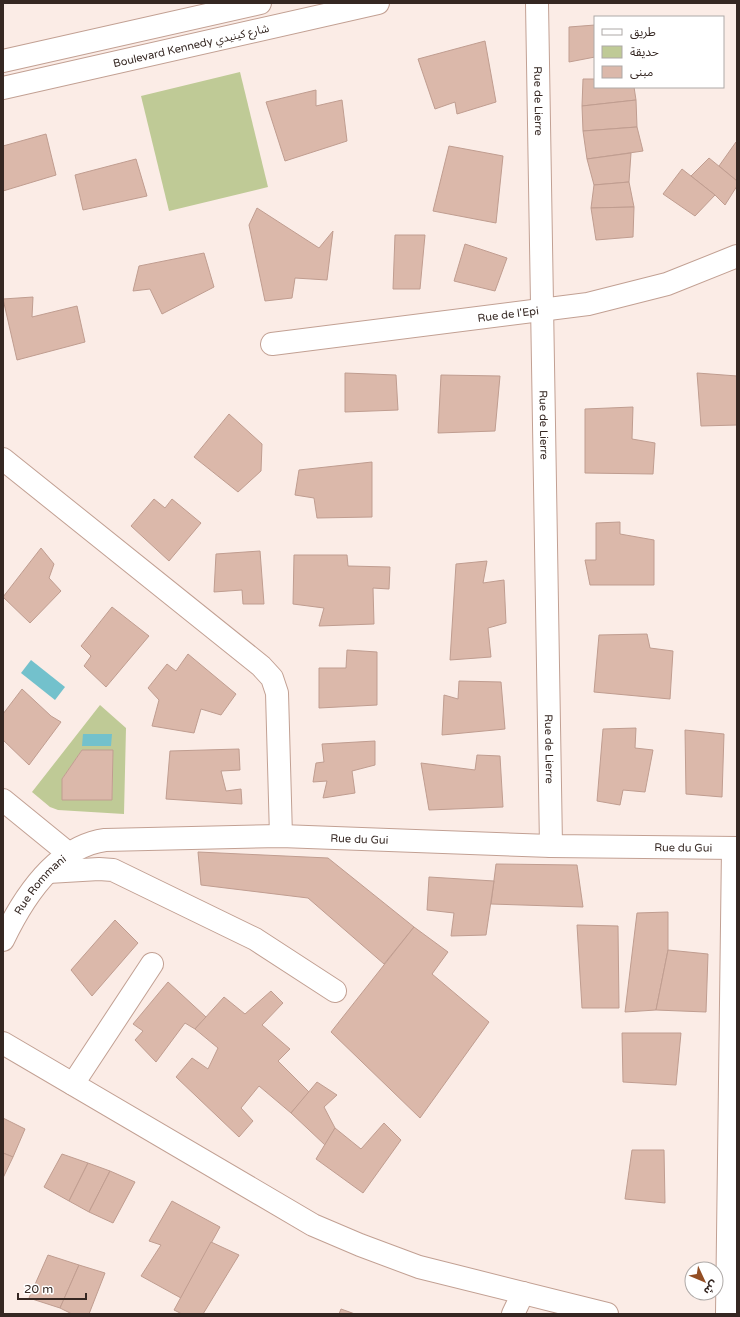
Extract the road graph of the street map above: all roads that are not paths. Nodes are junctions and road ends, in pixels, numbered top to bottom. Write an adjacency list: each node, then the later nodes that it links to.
1 (260, 3): 4 (street)
2 (378, 3): 5 (street, Boulevard Kennedy شارع كينيدي)
3 (537, 3): 7 (street, Rue de Lierre)
4 (3, 61)
5 (3, 88)
6 (737, 256): 7 (street, Rue de l'Epi)
7 (542, 310): 8 (street, Rue de l'Epi); 12 (street, Rue de Lierre)
8 (272, 344)
9 (3, 459): 11 (street)
10 (3, 800): 14 (street)
11 (281, 836): 12 (street, Rue du Gui); 14 (street, Rue du Gui)
12 (551, 846): 13 (street, Rue du Gui)
13 (735, 848): 24 (street)
14 (68, 853): 15 (street, Rue Rommani)
15 (48, 872): 16 (street, Rue Rommani); 18 (street)
16 (5, 928)
17 (152, 964): 20 (street)
18 (335, 991)
19 (3, 1043): 20 (street)
20 (73, 1084): 21 (street)
21 (523, 1293): 22 (street); 23 (street)
22 (512, 1314)
23 (607, 1314)
24 (727, 1314)

